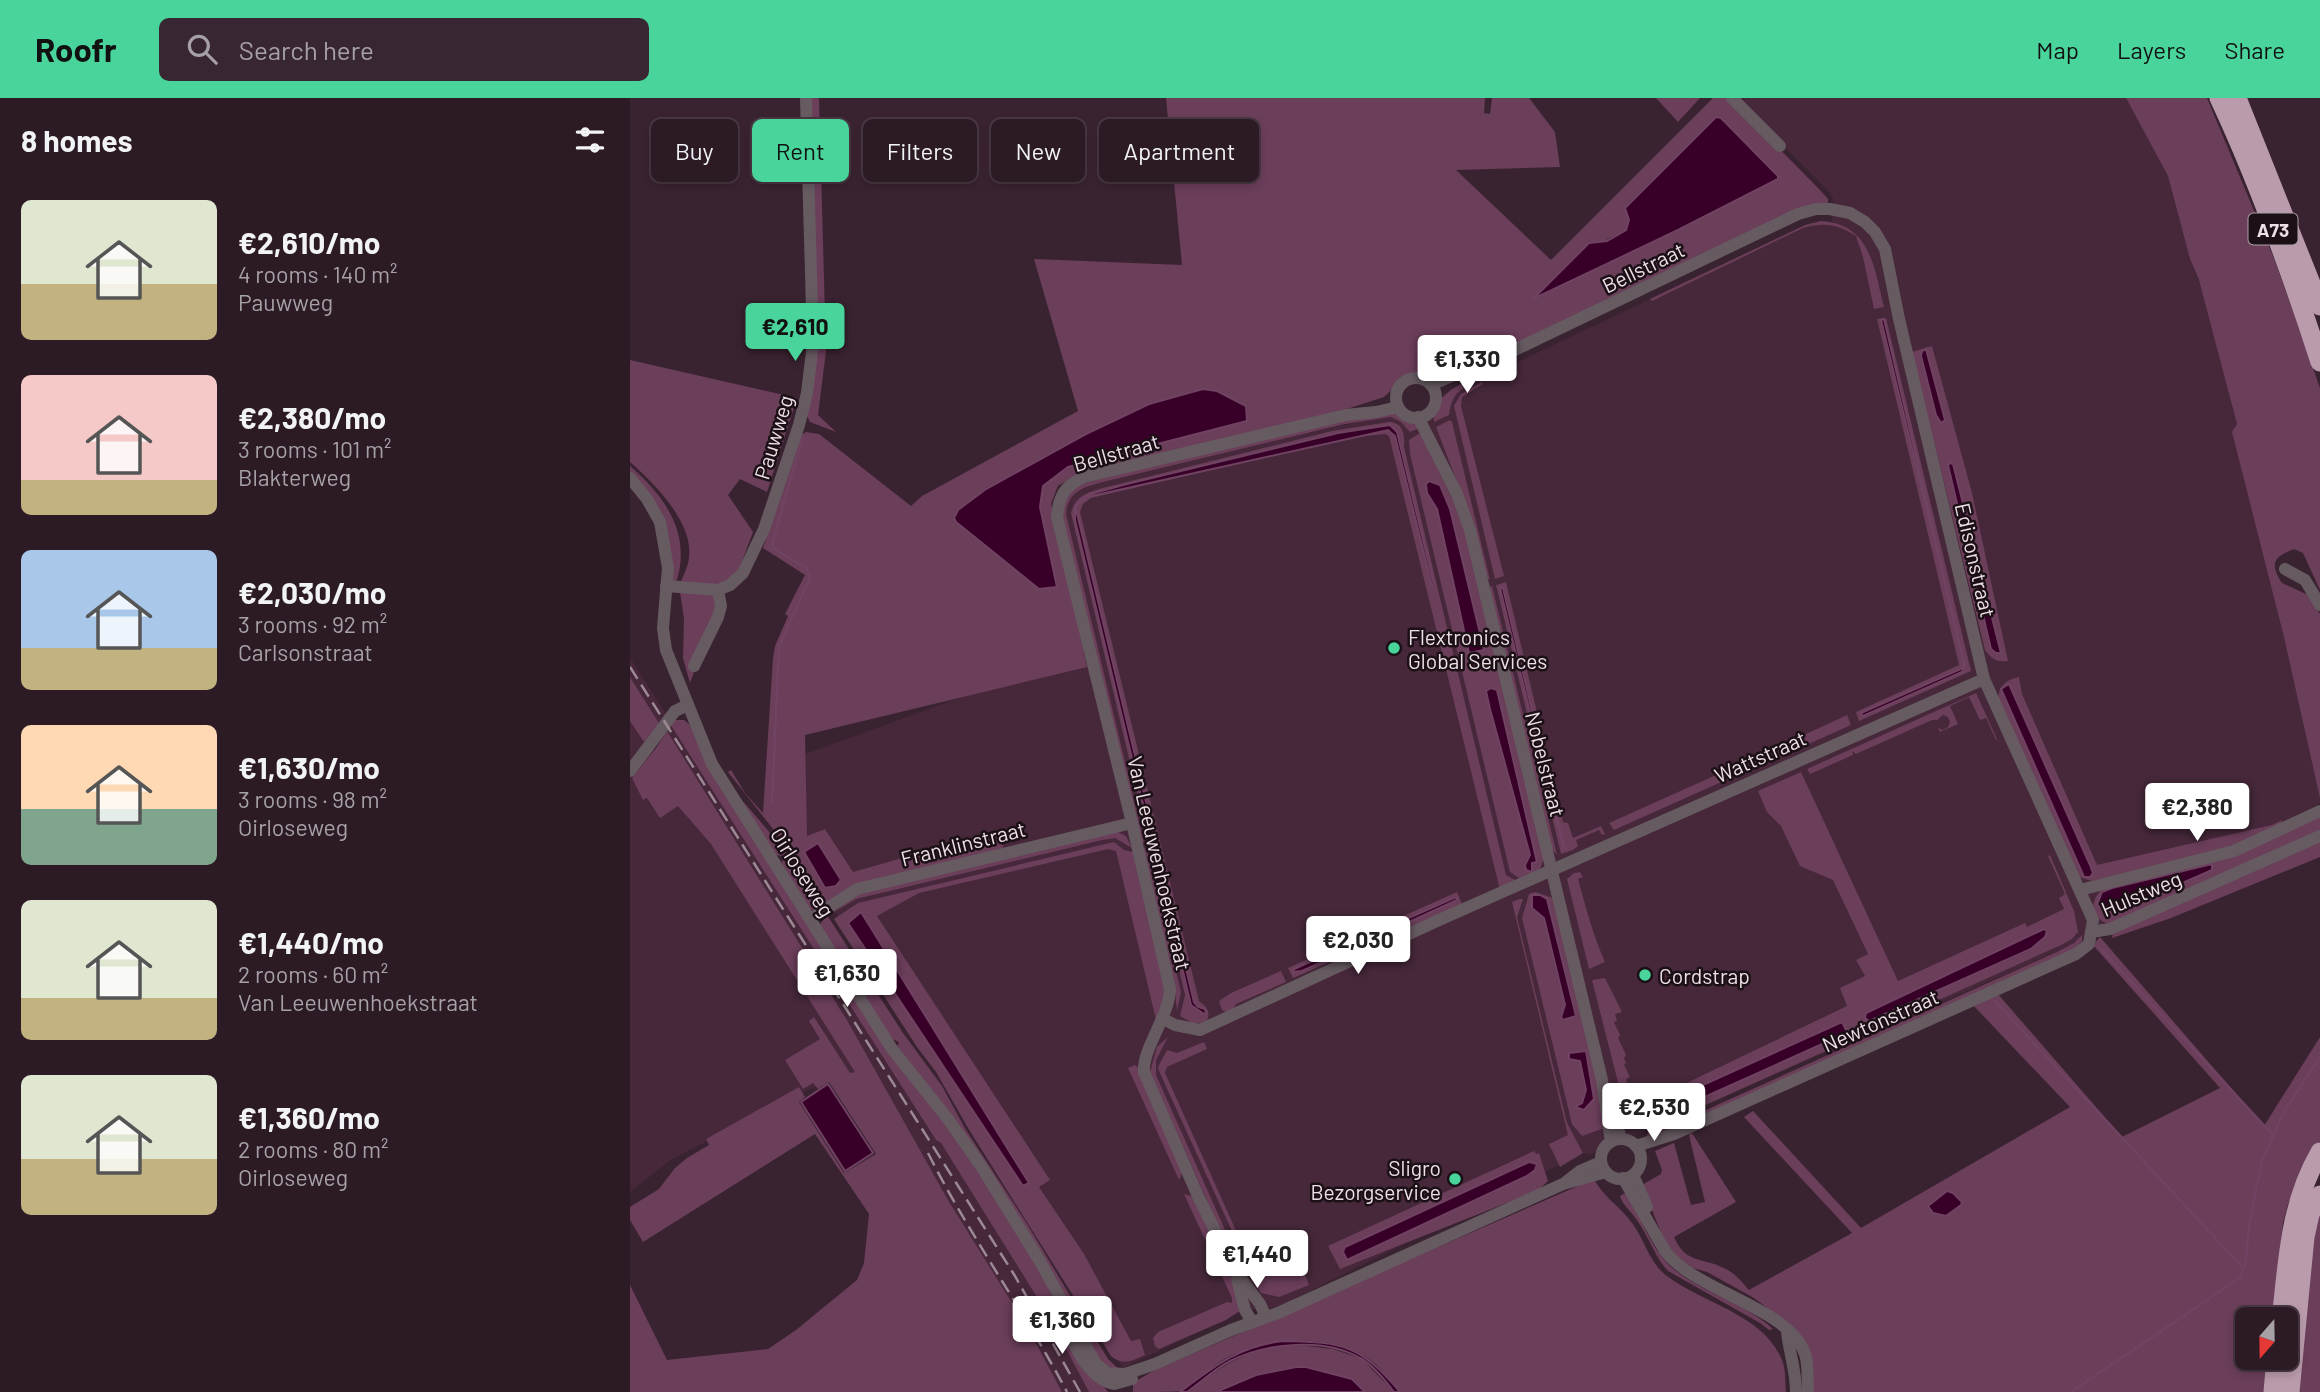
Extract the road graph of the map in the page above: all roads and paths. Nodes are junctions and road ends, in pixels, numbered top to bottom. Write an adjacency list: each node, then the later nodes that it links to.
1 (806, 98): 16 (street, Pauwweg)
2 (1732, 98): 5 (street)
3 (2219, 98): 8 (highway, A73)
4 (2237, 98): 7 (highway, A73)
5 (1780, 146)
6 (1830, 209): 9 (street, Bellstraat); 19 (street, Edisonstraat)
7 (2320, 306)
8 (2320, 362)
9 (1433, 390): 10 (street); 11 (street)
10 (1397, 402): 11 (street); 13 (street, Bellstraat)
11 (1423, 415): 25 (street, Nobelstraat)
12 (630, 478): 15 (street, Oirloseweg)
13 (1063, 492): 23 (street, Van Leeuwenhoekstraat)
14 (2285, 569): 17 (street)
15 (666, 586): 16 (street); 20 (street, Oirloseweg)
16 (718, 590): 18 (street)
17 (2320, 605)
18 (694, 666)
19 (1984, 679): 25 (street, Wattstraat); 26 (street, Edisonstraat)
20 (688, 705): 21 (street); 27 (street, Oirloseweg)
21 (630, 772)
22 (2320, 811): 26 (street)
23 (1132, 823): 27 (street, Franklinstraat); 29 (street, Van Leeuwenhoekstraat)
24 (2320, 835): 28 (street, Hulstweg)
25 (1552, 870): 29 (street, Wattstraat); 30 (street, Nobelstraat)
26 (2080, 890): 28 (street, Edisonstraat)
27 (811, 919): 42 (street, Oirloseweg)
28 (2091, 932): 31 (street, Newtonstraat)
29 (1163, 1019): 36 (street, Van Leeuwenhoekstraat)
30 (1616, 1140): 31 (street); 33 (street)
31 (1638, 1152): 34 (street)
32 (2320, 1152): 37 (highway)
33 (1604, 1167): 34 (street); 38 (street)
34 (1628, 1176): 40 (street)
35 (2320, 1195): 46 (highway)
36 (1234, 1269): 38 (street, Van Leeuwenhoekstraat); 39 (street, Van Leeuwenhoekstraat)
37 (2283, 1307)
38 (1266, 1317): 39 (street)
39 (1252, 1322): 42 (street)
40 (1787, 1331): 43 (street); 44 (street)
41 (2275, 1370): 45 (highway)
42 (1114, 1383)
43 (1796, 1392)
44 (1808, 1392)
45 (2273, 1392)
46 (2290, 1392)

